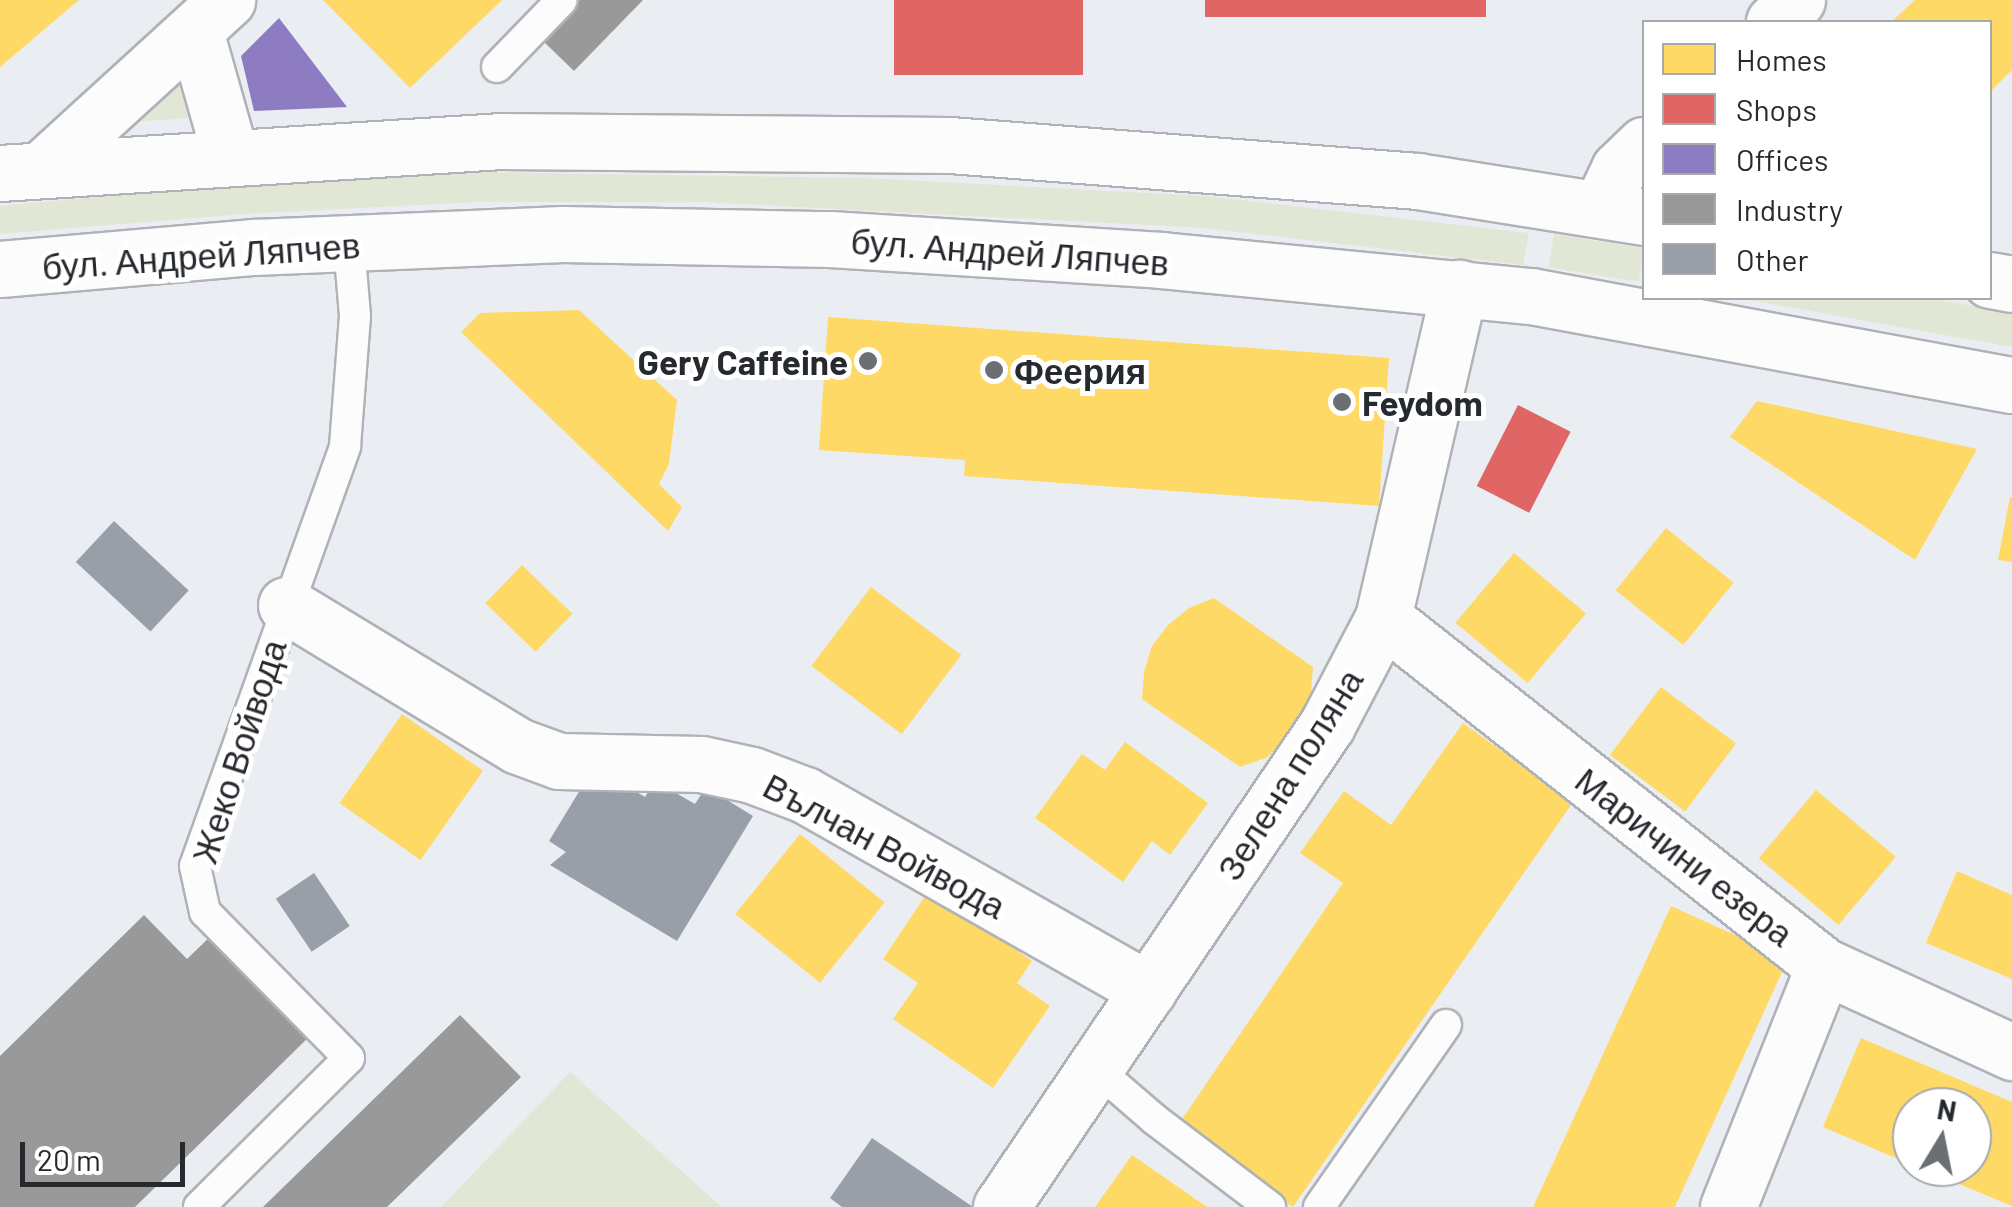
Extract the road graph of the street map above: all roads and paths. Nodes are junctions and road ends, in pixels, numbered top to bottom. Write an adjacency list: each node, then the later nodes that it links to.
1 (562, 0): 5 (lane)
2 (1797, 0): 4 (main road)
3 (211, 16): 7 (main road); 8 (main road)
4 (1776, 20)
5 (498, 66)
6 (1642, 146): 9 (main road)
7 (230, 156): 8 (main road); 9 (main road)
8 (21, 171)
9 (1622, 213)
10 (349, 244): 11 (main road, бул. Андрей Ляпчев); 12 (main road, бул. Андрей Ляпчев); 14 (lane, Жеко Войвода)
11 (0, 269)
12 (1459, 288): 13 (main road, бул. Андрей Ляпчев); 15 (main road, Зелена поляна)
13 (2012, 385)
14 (286, 604): 17 (main road, Вълчан Войвода); 21 (lane, Жеко Войвода)
15 (1383, 618): 16 (main road, Маричини езера); 17 (main road, Зелена поляна)
16 (1824, 966): 19 (main road, Маричини езера); 25 (main road)
17 (1148, 990): 20 (main road, Зелена поляна)
18 (1446, 1026): 24 (lane)
19 (2012, 1052)
20 (1095, 1068): 22 (main road, Зелена поляна); 23 (lane)
21 (199, 1207)
22 (1001, 1207)
23 (1270, 1207)
24 (1319, 1207)
25 (1728, 1207)

